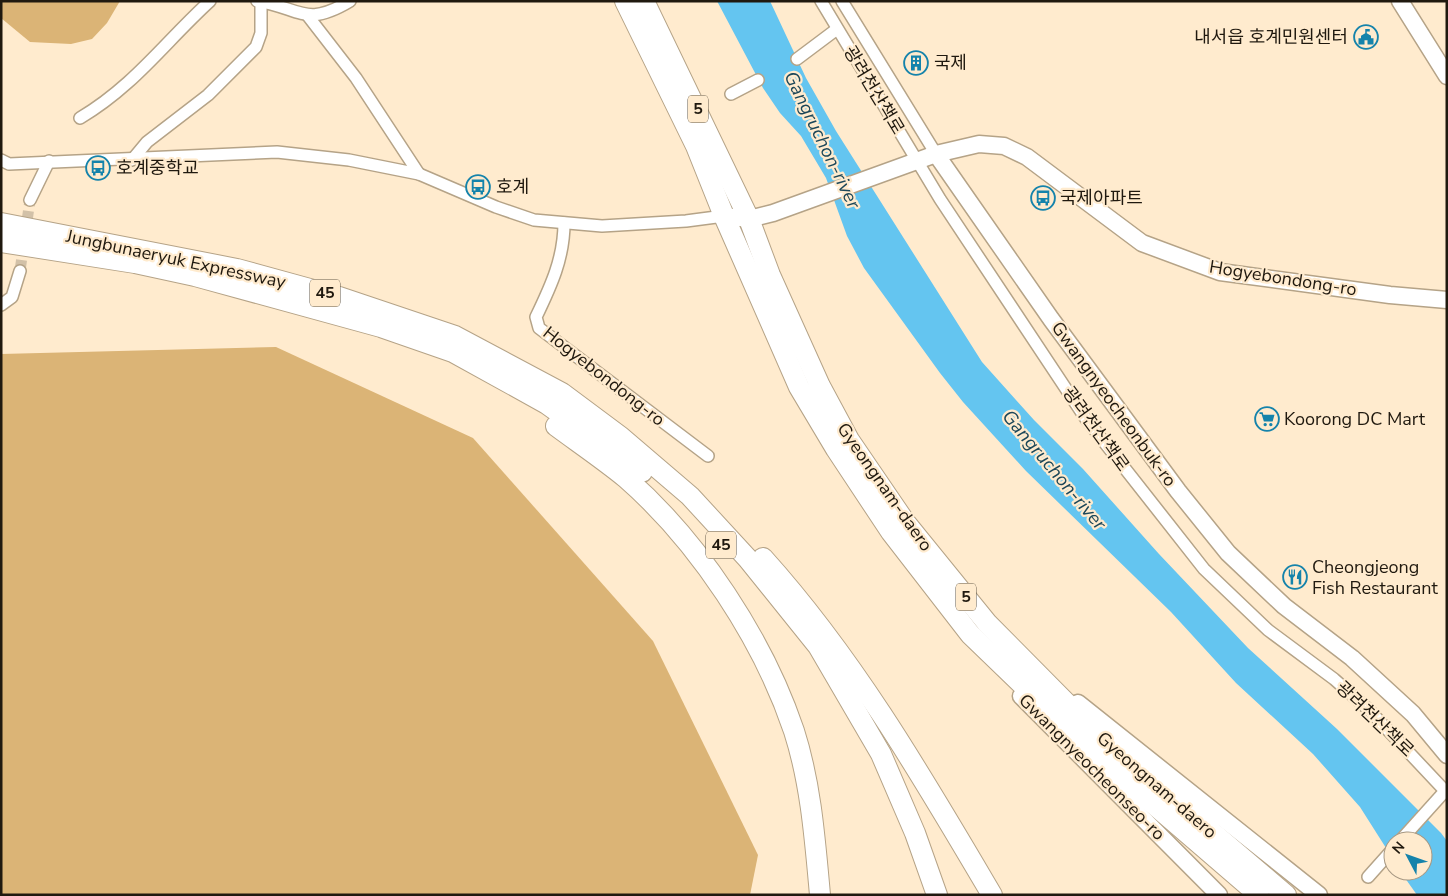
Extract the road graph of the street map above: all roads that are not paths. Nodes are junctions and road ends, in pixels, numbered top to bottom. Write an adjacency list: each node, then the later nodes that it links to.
1 (210, 1): 16 (street)
2 (257, 1): 9 (street)
3 (350, 1): 10 (street)
4 (624, 1): 24 (highway, Gyeongnam-daero / 5)
5 (644, 1): 25 (highway, Gyeongnam-daero / 5)
6 (821, 1): 11 (street, 광려천산책로)
7 (842, 1): 17 (street, Gwangnyeocheonbuk-ro)
8 (1400, 1): 13 (street)
9 (261, 2): 10 (street); 19 (street)
10 (308, 16): 22 (street)
11 (837, 29): 12 (street); 21 (street, 광려천산책로)
12 (797, 59)
13 (1447, 76)
14 (758, 80): 15 (street)
15 (731, 94)
16 (80, 118)
17 (936, 154): 21 (street, Hogyebondong-ro); 30 (street, Hogyebondong-ro); 37 (street, Gwangnyeocheonbuk-ro)
18 (1, 160): 20 (street)
19 (132, 160): 20 (street); 22 (street)
20 (49, 161): 23 (street)
21 (917, 162): 25 (street, Hogyebondong-ro); 38 (street, 광려천산책로)
22 (419, 174): 27 (street)
23 (30, 200)
24 (724, 216): 25 (street); 27 (street); 36 (highway, Gyeongnam-daero / 5)
25 (749, 219): 35 (highway, Gyeongnam-daero / 5)
26 (1, 223): 33 (highway, Jungbunaeryuk Expressway / 45)
27 (564, 223): 34 (street, Hogyebondong-ro)
28 (1, 242): 32 (highway, Jungbunaeryuk Expressway / 45)
29 (20, 271): 31 (street)
30 (1447, 300)
31 (1, 305)
32 (380, 327): 42 (highway); 43 (highway, Jungbunaeryuk Expressway / 45)
33 (621, 437): 44 (highway, Jungbunaeryuk Expressway / 45); 45 (highway)
34 (708, 456)
35 (987, 623): 48 (highway, Gyeongnam-daero / 5); 49 (street, Gwangnyeocheonseo-ro)
36 (970, 634): 46 (street, Gwangnyeocheonseo-ro); 47 (highway, Gyeongnam-daero / 5)
37 (1447, 755)
38 (1446, 792): 39 (street)
39 (1409, 831)
40 (1383, 860): 41 (street)
41 (1368, 877)
42 (820, 895)
43 (925, 895)
44 (937, 895)
45 (992, 895)
46 (1219, 895)
47 (1259, 895)
48 (1286, 895)
49 (1319, 895)

